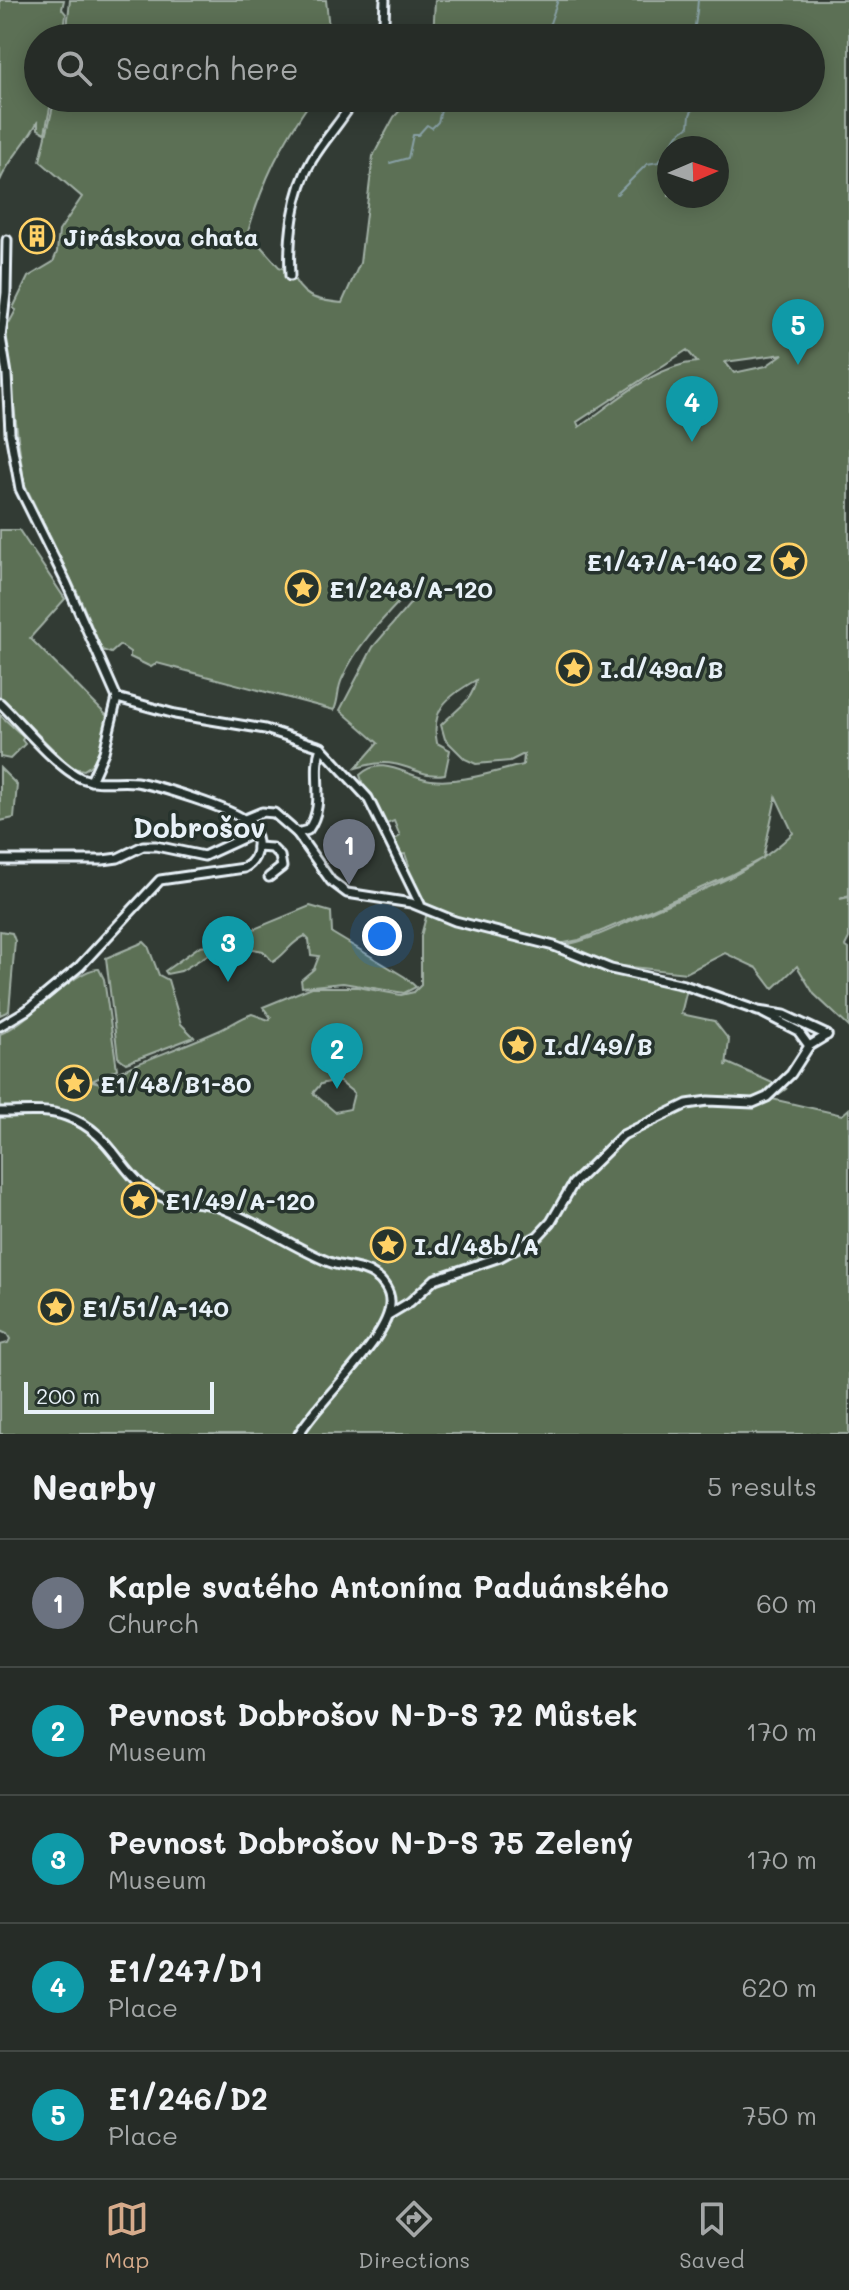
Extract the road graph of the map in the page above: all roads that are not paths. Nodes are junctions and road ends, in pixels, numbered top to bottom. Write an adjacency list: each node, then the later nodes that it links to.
1 (385, 0): 2 (street)
2 (383, 24)
3 (347, 112): 5 (street)
4 (7, 240): 6 (street)
5 (290, 276)
6 (117, 698): 8 (street); 9 (street)
7 (0, 703): 9 (street)
8 (321, 747): 11 (street); 18 (street)
9 (91, 781): 10 (street)
10 (245, 819): 12 (street); 13 (street)
11 (308, 830): 13 (street); 14 (street)
12 (254, 833): 15 (street); 16 (street)
13 (297, 833): 14 (street)
14 (306, 845): 18 (street)
15 (257, 847): 17 (street); 20 (street)
16 (0, 860)
17 (269, 877)
18 (421, 906): 19 (street)
19 (758, 1011): 21 (street); 21 (street)
20 (0, 1026)
21 (809, 1046): 23 (street)
22 (0, 1112): 23 (street)
23 (390, 1314): 24 (street)
24 (299, 1434)

